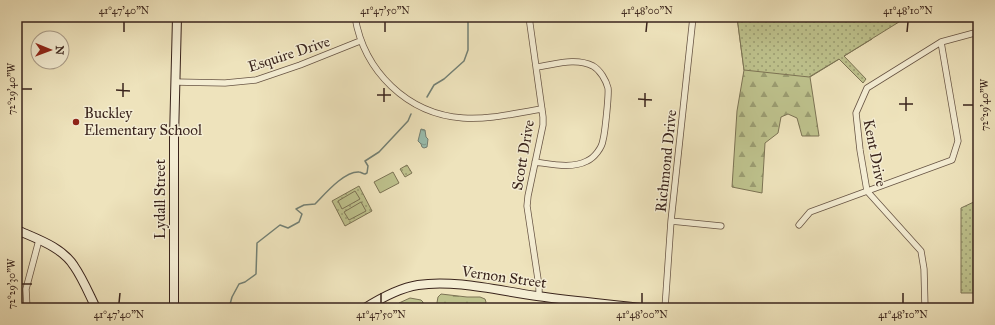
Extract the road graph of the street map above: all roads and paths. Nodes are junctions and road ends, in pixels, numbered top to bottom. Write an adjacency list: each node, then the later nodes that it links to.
1 (177, 17): 9 (street, Lydall Street)
2 (355, 17): 6 (street)
3 (529, 17): 8 (street, Scott Drive)
4 (693, 17): 13 (street, Richmond Drive)
5 (978, 32): 7 (street, Kent Drive)
6 (360, 41): 9 (street, Esquire Drive); 10 (street)
7 (941, 42): 12 (street, Kent Drive); 12 (street)
8 (536, 67): 10 (street, Scott Drive); 11 (street)
9 (175, 82): 21 (street, Lydall Street)
10 (542, 109): 11 (street, Scott Drive)
11 (535, 162): 18 (street, Scott Drive)
12 (867, 191): 14 (street); 25 (street, Kent Drive)
13 (671, 221): 15 (street); 24 (street, Richmond Drive)
14 (799, 225)
15 (721, 226)
16 (17, 230): 17 (street)
17 (39, 240): 19 (street); 20 (street)
18 (539, 296): 22 (street, Vernon Street); 23 (street, Vernon Street)
19 (27, 308)
20 (96, 308)
21 (174, 308)
22 (365, 308)
23 (643, 308)
24 (665, 308)
25 (925, 308)

